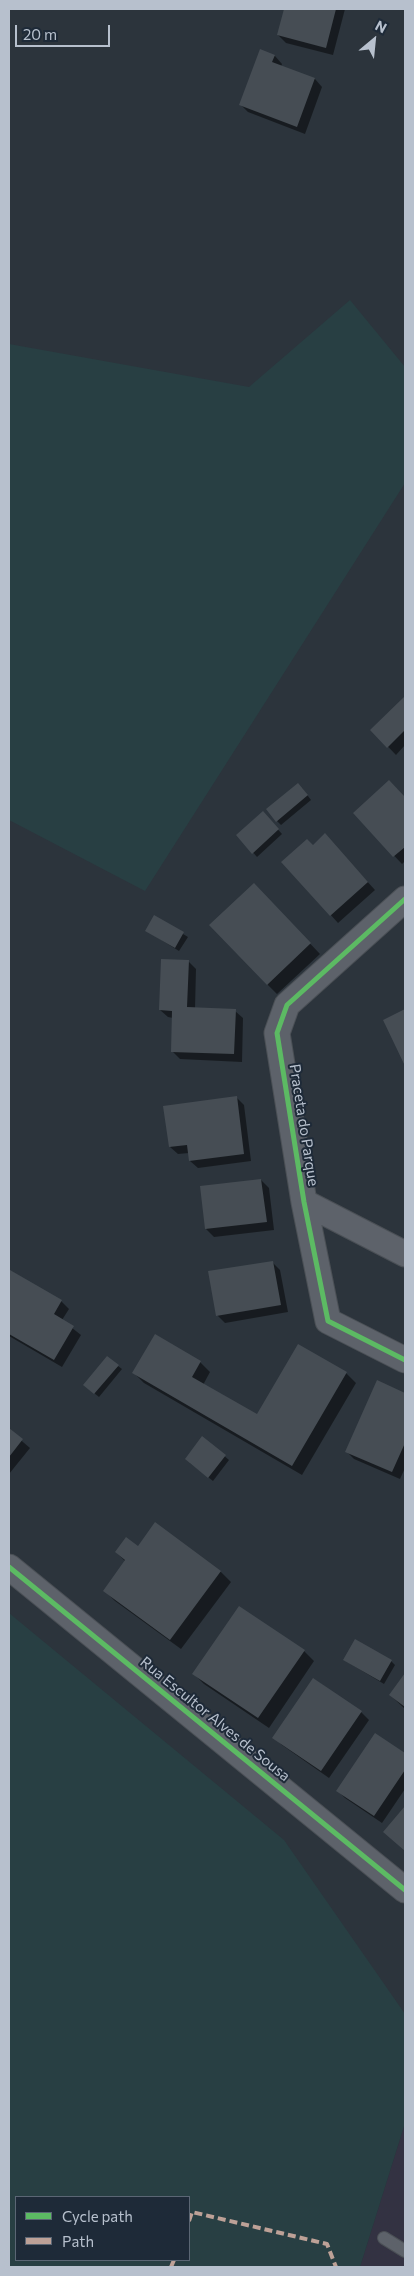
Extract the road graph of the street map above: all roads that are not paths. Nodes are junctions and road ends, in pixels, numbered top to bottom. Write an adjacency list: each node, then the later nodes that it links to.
1 (405, 899): 2 (street, Praceta do Parque)
2 (304, 1202): 3 (street, Praceta do Parque); 4 (street, Praceta do Parque)
3 (405, 1254)
4 (405, 1360)
5 (9, 1567): 6 (street, Rua Escultor Alves de Sousa)
6 (405, 1890)
7 (384, 2238): 8 (lane)
8 (405, 2251)

